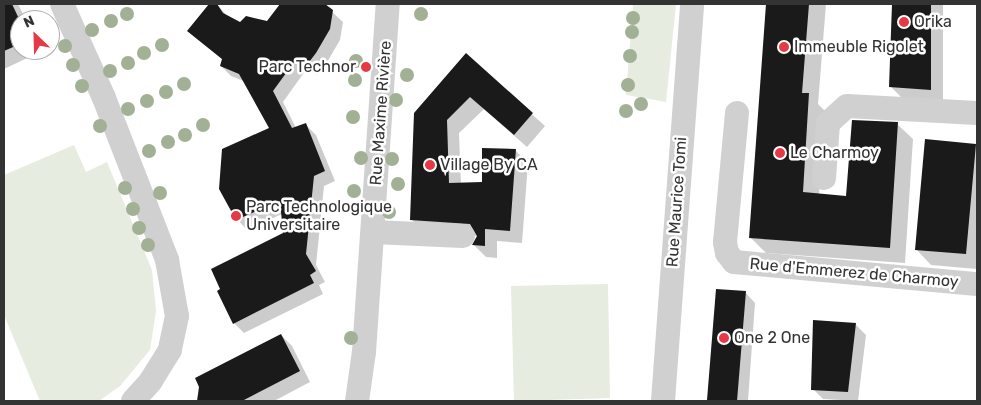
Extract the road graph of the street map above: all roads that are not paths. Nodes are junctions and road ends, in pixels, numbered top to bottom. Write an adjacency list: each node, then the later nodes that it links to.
1 (62, 4): 10 (street)
2 (388, 4): 7 (street, Rue Maxime Rivière)
3 (692, 4): 12 (street, Rue Maurice Tomi)
4 (737, 113): 9 (street, Rue d'Emmerez de Charmoy)
5 (977, 113): 6 (street)
6 (824, 178)
7 (373, 232): 8 (street); 11 (street, Rue Maxime Rivière)
8 (463, 236)
9 (977, 284)
10 (133, 401)
11 (356, 401)
12 (663, 401)

